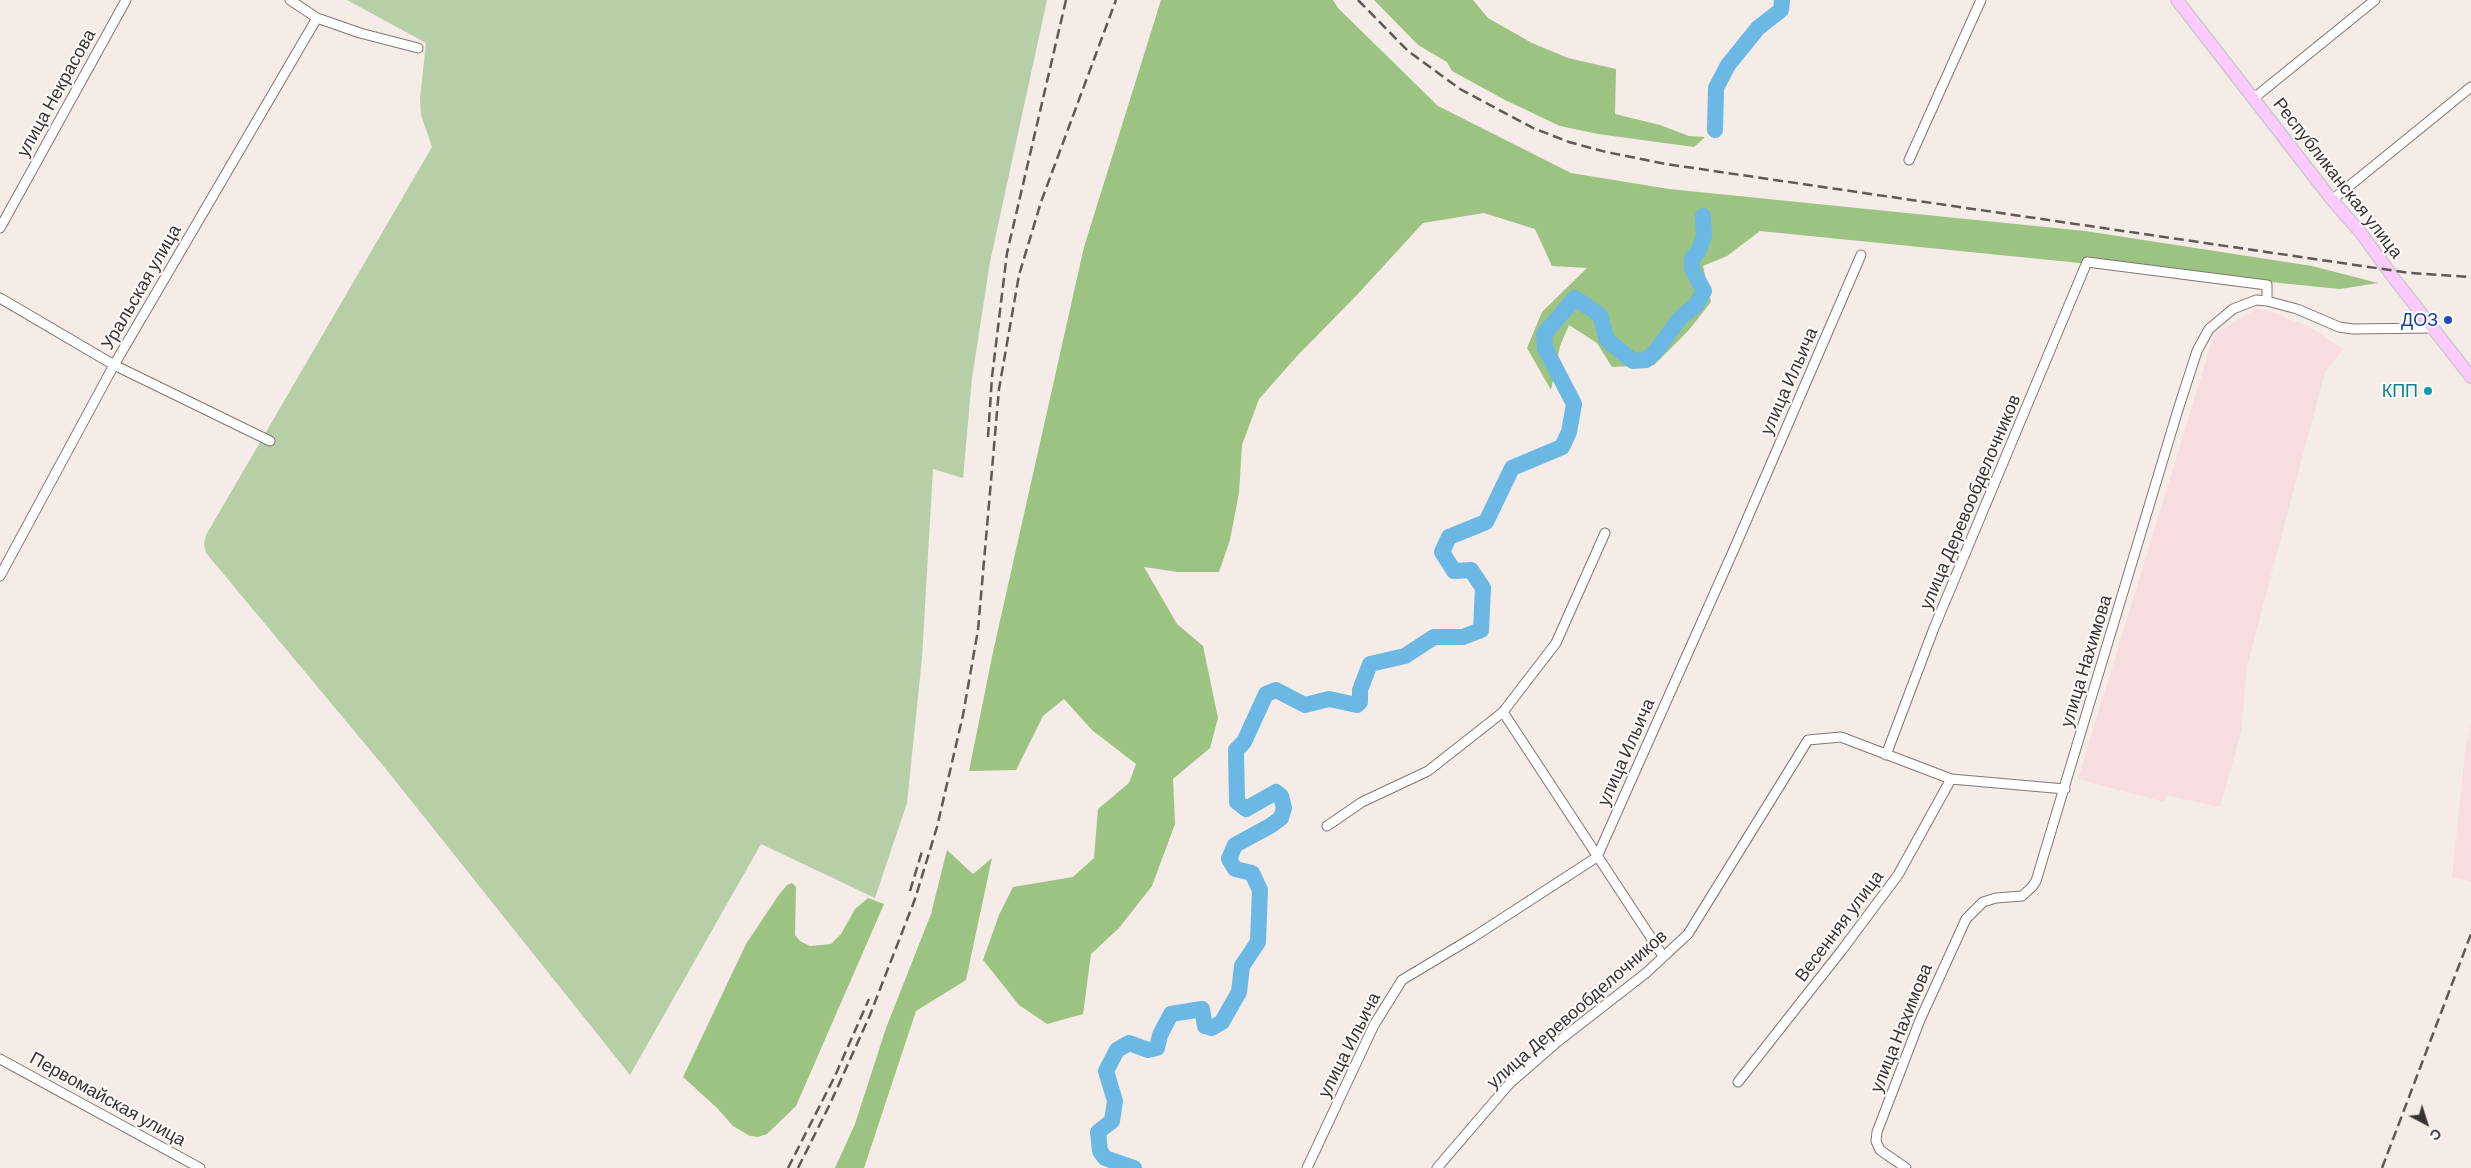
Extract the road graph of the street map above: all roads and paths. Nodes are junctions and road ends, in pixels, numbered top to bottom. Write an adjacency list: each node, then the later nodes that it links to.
1 (126, 0): 12 (street, улица Некрасова)
2 (290, 0): 6 (street)
3 (1981, 0): 10 (street)
4 (2177, 0): 9 (main road, Республиканская улица)
5 (2374, 0): 9 (street)
6 (317, 18): 7 (street); 17 (street, Уральская улица)
7 (418, 48)
8 (2471, 87): 11 (street)
9 (2254, 98): 11 (main road, Республиканская улица)
10 (1909, 160)
11 (2332, 200): 16 (main road, Республиканская улица)
12 (0, 228)
13 (1861, 255): 27 (street, улица Ильича)
14 (0, 298): 17 (street)
15 (2267, 300): 16 (street, улица Нахимова); 23 (street, улица Деревообделочников); 25 (street, улица Нахимова)
16 (2432, 328): 18 (main road, Республиканская улица)
17 (114, 365): 19 (street); 21 (street, Уральская улица)
18 (2471, 377)
19 (270, 441)
20 (1605, 532): 22 (street)
21 (1, 571)
22 (1503, 712): 26 (street); 27 (street)
23 (1886, 755): 24 (street); 28 (street, улица Деревообделочников)
24 (1951, 779): 25 (street); 30 (street, Весенняя улица)
25 (2065, 788): 34 (street, улица Нахимова)
26 (1326, 826)
27 (1597, 857): 28 (street); 32 (street, улица Ильича)
28 (1663, 956): 33 (street, улица Деревообделочников)
29 (0, 1059): 31 (street, Первомайская улица)
30 (1738, 1082)
31 (200, 1168)
32 (1306, 1168)
33 (1437, 1168)
34 (1906, 1168)

